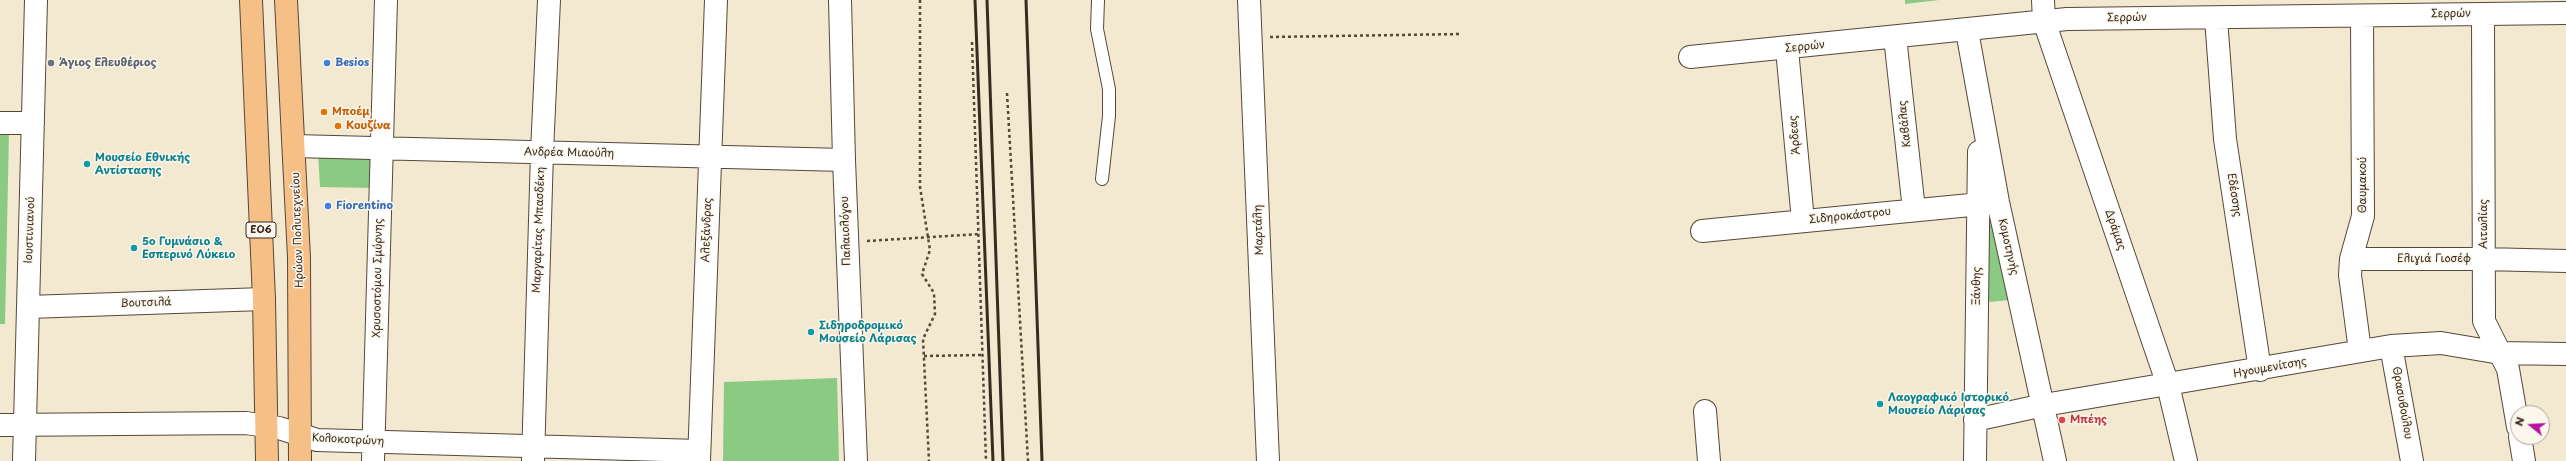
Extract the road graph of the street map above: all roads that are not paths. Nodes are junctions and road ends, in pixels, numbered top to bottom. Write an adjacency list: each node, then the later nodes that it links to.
1 (36, 0): 22 (street, Ιουστινιανού)
2 (251, 0): 36 (main road, ΕΟ6)
3 (286, 0): 23 (main road, Ηρώων Πολυτεχνείου)
4 (386, 0): 24 (street, Χρυσοστόμου Σμύρνης)
5 (549, 0): 25 (street, Μαργαρίτας Μπασδέκη)
6 (716, 0): 26 (street, Αλεξάνδρας)
7 (840, 0): 27 (street, Παλαιολόγου)
8 (1098, 0): 28 (lane)
9 (1249, 0): 60 (street, Μαρτάλη)
10 (2437, 7): 14 (street, Σερρών); 15 (street, Σερρών)
11 (2137, 8): 12 (street, Σερρών); 16 (street, Σερρών)
12 (2043, 11): 17 (street, Σερρών); 43 (street, Δράμας)
13 (2566, 13): 14 (street, Σερρών)
14 (2483, 14): 33 (street, Αιτωλίας)
15 (2362, 16): 16 (street, Σερρών); 34 (street, Θαυμακού)
16 (2216, 18): 42 (street, Εδέσσης)
17 (1967, 31): 18 (street, Σερρών); 29 (street, Κομοτηνής)
18 (1895, 37): 19 (street, Σερρών); 30 (street, Καβάλας)
19 (1787, 49): 20 (street, Σερρών); 31 (street, Άρδεας)
20 (1690, 57)
21 (0, 123): 22 (street)
22 (33, 123): 37 (street, Ιουστινιανού)
23 (294, 146): 24 (street, Ανδρέα Μιαούλη); 51 (main road, Ηρώων Πολυτεχνείου)
24 (381, 148): 25 (street, Ανδρέα Μιαούλη); 53 (street, Χρυσοστόμου Σμύρνης)
25 (542, 152): 26 (street, Ανδρέα Μιαούλη); 54 (street, Μαργαρίτας Μπασδέκη)
26 (710, 157): 27 (street, Ανδρέα Μιαούλη); 55 (street, Αλεξάνδρας)
27 (844, 160): 59 (street, Παλαιολόγου)
28 (1102, 179)
29 (1988, 203): 30 (street, Σιδηροκάστρου); 44 (street, Κομοτηνής); 47 (street, Ξάνθης)
30 (1914, 210): 31 (street, Σιδηροκάστρου)
31 (1803, 221): 32 (street, Σιδηροκάστρου)
32 (1702, 231)
33 (2484, 259): 34 (street, Ελιγιά Γιοσέφ); 35 (street, Ελιγιά Γιοσέφ); 40 (street, Αιτωλίας)
34 (2351, 260): 39 (street, Θαυμακού)
35 (2566, 261)
36 (264, 299): 37 (street, Βουτσιλά); 50 (main road, ΕΟ6)
37 (28, 307): 49 (street, Ιουστινιανού)
38 (2391, 346): 39 (street, Ηγουμενίτσης); 40 (street, Ηγουμενίτσης); 65 (street, Θρασυβούλου)
39 (2360, 351): 42 (street, Ηγουμενίτσης)
40 (2500, 352): 41 (street, Ηγουμενίτσης); 45 (street, Αιτωλίας)
41 (2566, 354)
42 (2260, 370): 43 (street, Ηγουμενίτσης)
43 (2168, 385): 44 (street, Ηγουμενίτσης); 64 (street, Δράμας)
44 (2044, 405): 47 (street, Ηγουμενίτσης); 63 (street, Κομοτηνής)
45 (2514, 405)
46 (1705, 411): 61 (street)
47 (1975, 420): 62 (street, Ξάνθης)
48 (0, 425): 49 (street, Κολοκοτρώνη)
49 (25, 425): 50 (street, Κολοκοτρώνη); 56 (street, Ιουστινιανού)
50 (267, 425): 51 (street, Κολοκοτρώνη); 57 (main road, ΕΟ6)
51 (300, 436): 53 (street, Κολοκοτρώνη); 58 (main road, Ηρώων Πολυτεχνείου)
52 (2521, 445): 66 (street)
53 (374, 451): 54 (street, Κολοκοτρώνη)
54 (533, 454): 55 (street, Κολοκοτρώνη)
55 (699, 456)
56 (24, 461)
57 (267, 461)
58 (300, 461)
59 (856, 461)
60 (1268, 461)
61 (1709, 461)
62 (1975, 461)
63 (2055, 461)
64 (2186, 461)
65 (2412, 461)
66 (2524, 461)

